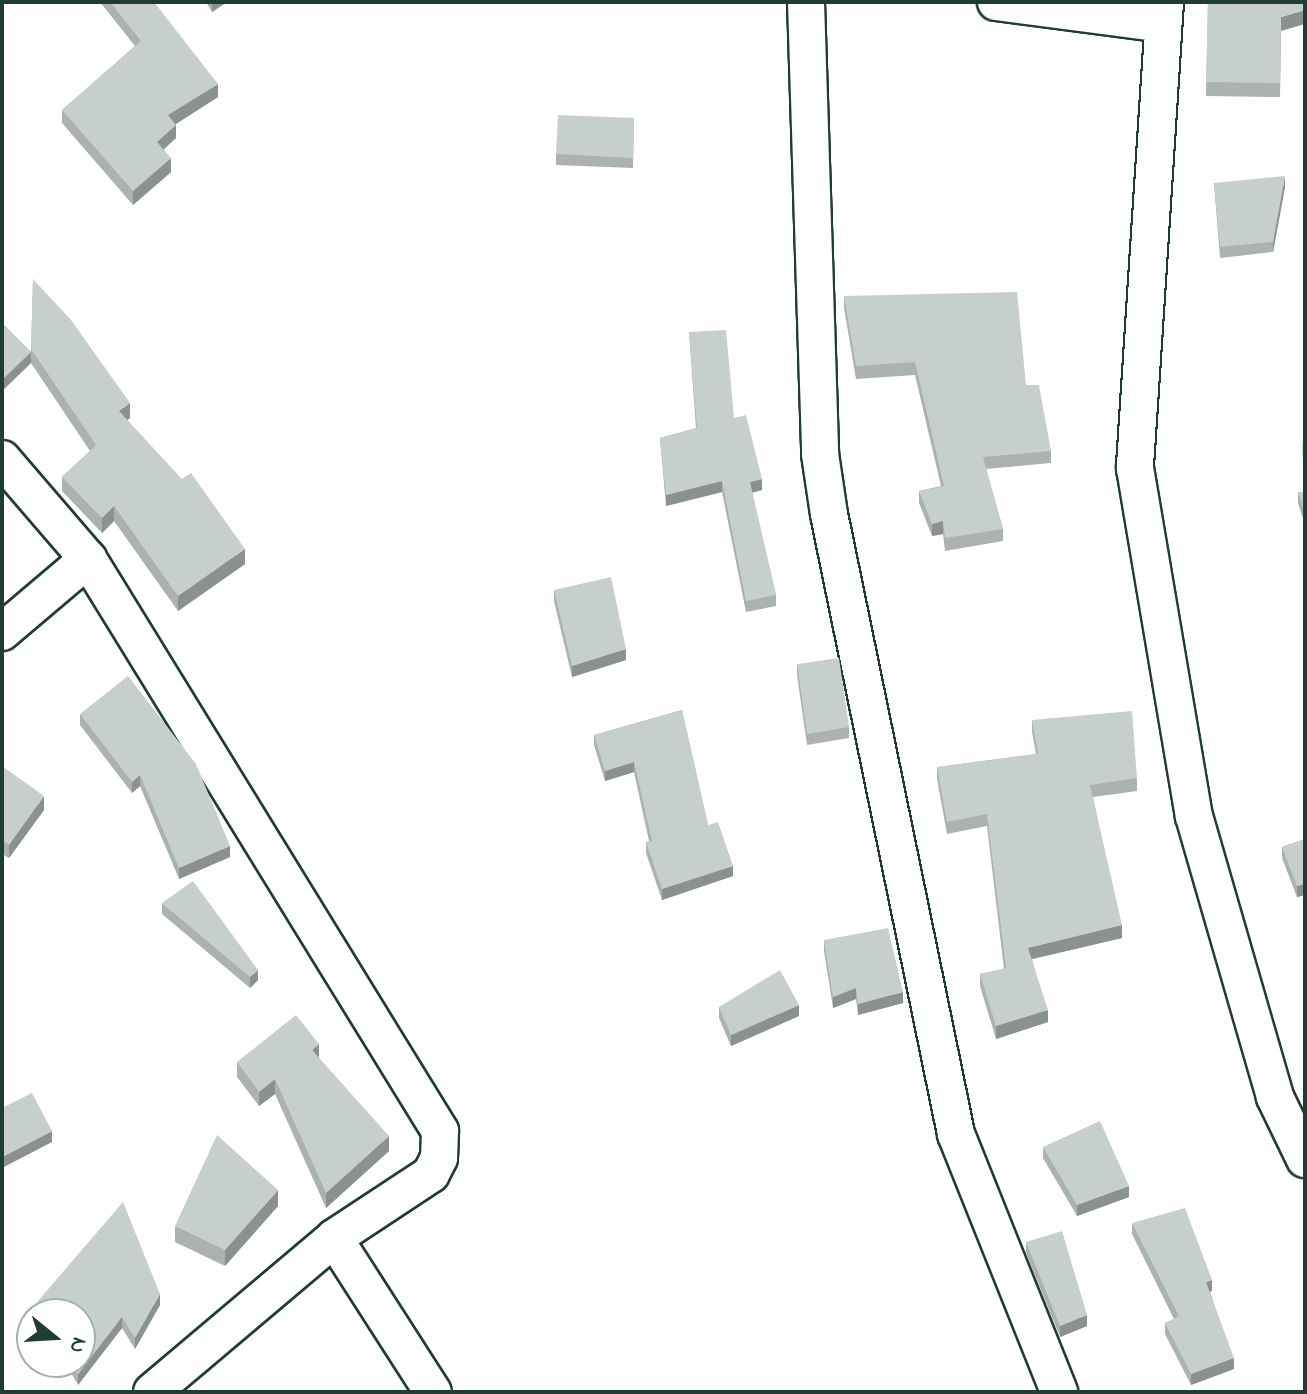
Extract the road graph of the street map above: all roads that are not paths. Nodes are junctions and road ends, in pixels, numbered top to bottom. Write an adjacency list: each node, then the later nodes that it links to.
1 (806, 2): 11 (street)
2 (996, 2): 3 (street)
3 (1164, 13): 7 (street)
4 (2, 459): 5 (street)
5 (88, 559): 6 (street); 8 (street)
6 (2, 632)
7 (1305, 1159)
8 (334, 1238): 9 (street); 10 (street)
9 (152, 1392)
10 (433, 1392)
11 (1059, 1392)

